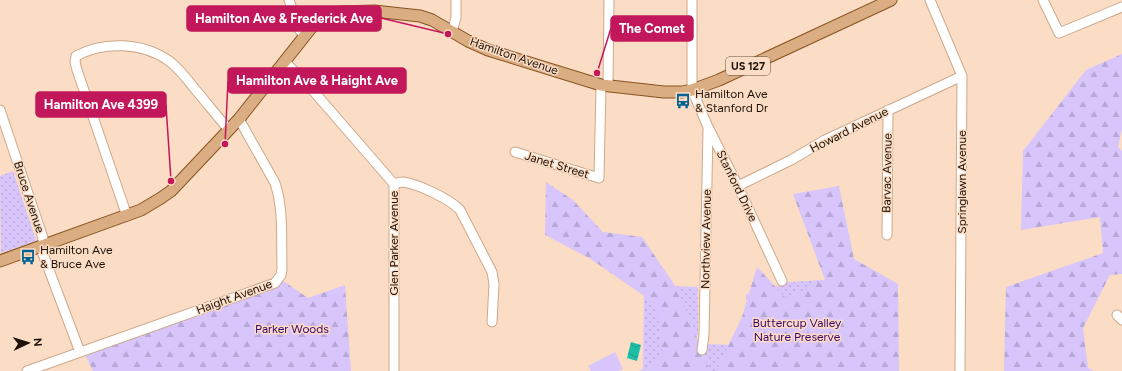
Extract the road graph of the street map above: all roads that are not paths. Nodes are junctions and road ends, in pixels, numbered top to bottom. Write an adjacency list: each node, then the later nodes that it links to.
1 (289, 0): 10 (street)
2 (456, 0): 9 (street)
3 (609, 0): 13 (street)
4 (692, 0): 14 (street)
5 (891, 0): 14 (main road, Hamilton Avenue / US 127)
6 (930, 0): 12 (street, Springlawn Avenue)
7 (1043, 0): 8 (street)
8 (1122, 7)
9 (452, 32): 10 (main road, Hamilton Avenue / US 127); 13 (main road, Hamilton Avenue / US 127)
10 (304, 36): 11 (main road, Hamilton Avenue / US 127)
11 (284, 61): 17 (main road, Hamilton Avenue / US 127); 21 (street, Glen Parker Avenue)
12 (962, 76): 16 (street, Howard Avenue); 33 (street, Springlawn Avenue)
13 (604, 85): 14 (main road, Hamilton Avenue / US 127); 20 (street, Janet Street)
14 (692, 90): 18 (street, Stanford Drive)
15 (0, 110): 25 (street, Bruce Avenue)
16 (888, 110): 22 (street, Howard Avenue); 24 (street, Barvac Avenue)
17 (239, 119): 19 (main road, Hamilton Avenue / US 127); 30 (street, Haight Avenue)
18 (708, 127): 22 (street, Stanford Drive); 29 (street, Northview Avenue)
19 (229, 130): 23 (main road, Hamilton Avenue / US 127); 23 (street)
20 (515, 152)
21 (394, 184): 28 (street); 32 (street, Glen Parker Avenue)
22 (738, 186): 27 (street, Stanford Drive)
23 (127, 216): 25 (main road, Hamilton Avenue / US 127)
24 (887, 235)
25 (42, 246): 26 (main road, Hamilton Avenue / US 127); 30 (street, Bruce Avenue)
26 (0, 261)
27 (782, 281)
28 (492, 322)
29 (702, 350)
30 (80, 352): 31 (street, Haight Avenue)
31 (27, 371)
32 (394, 371)
33 (960, 371)

